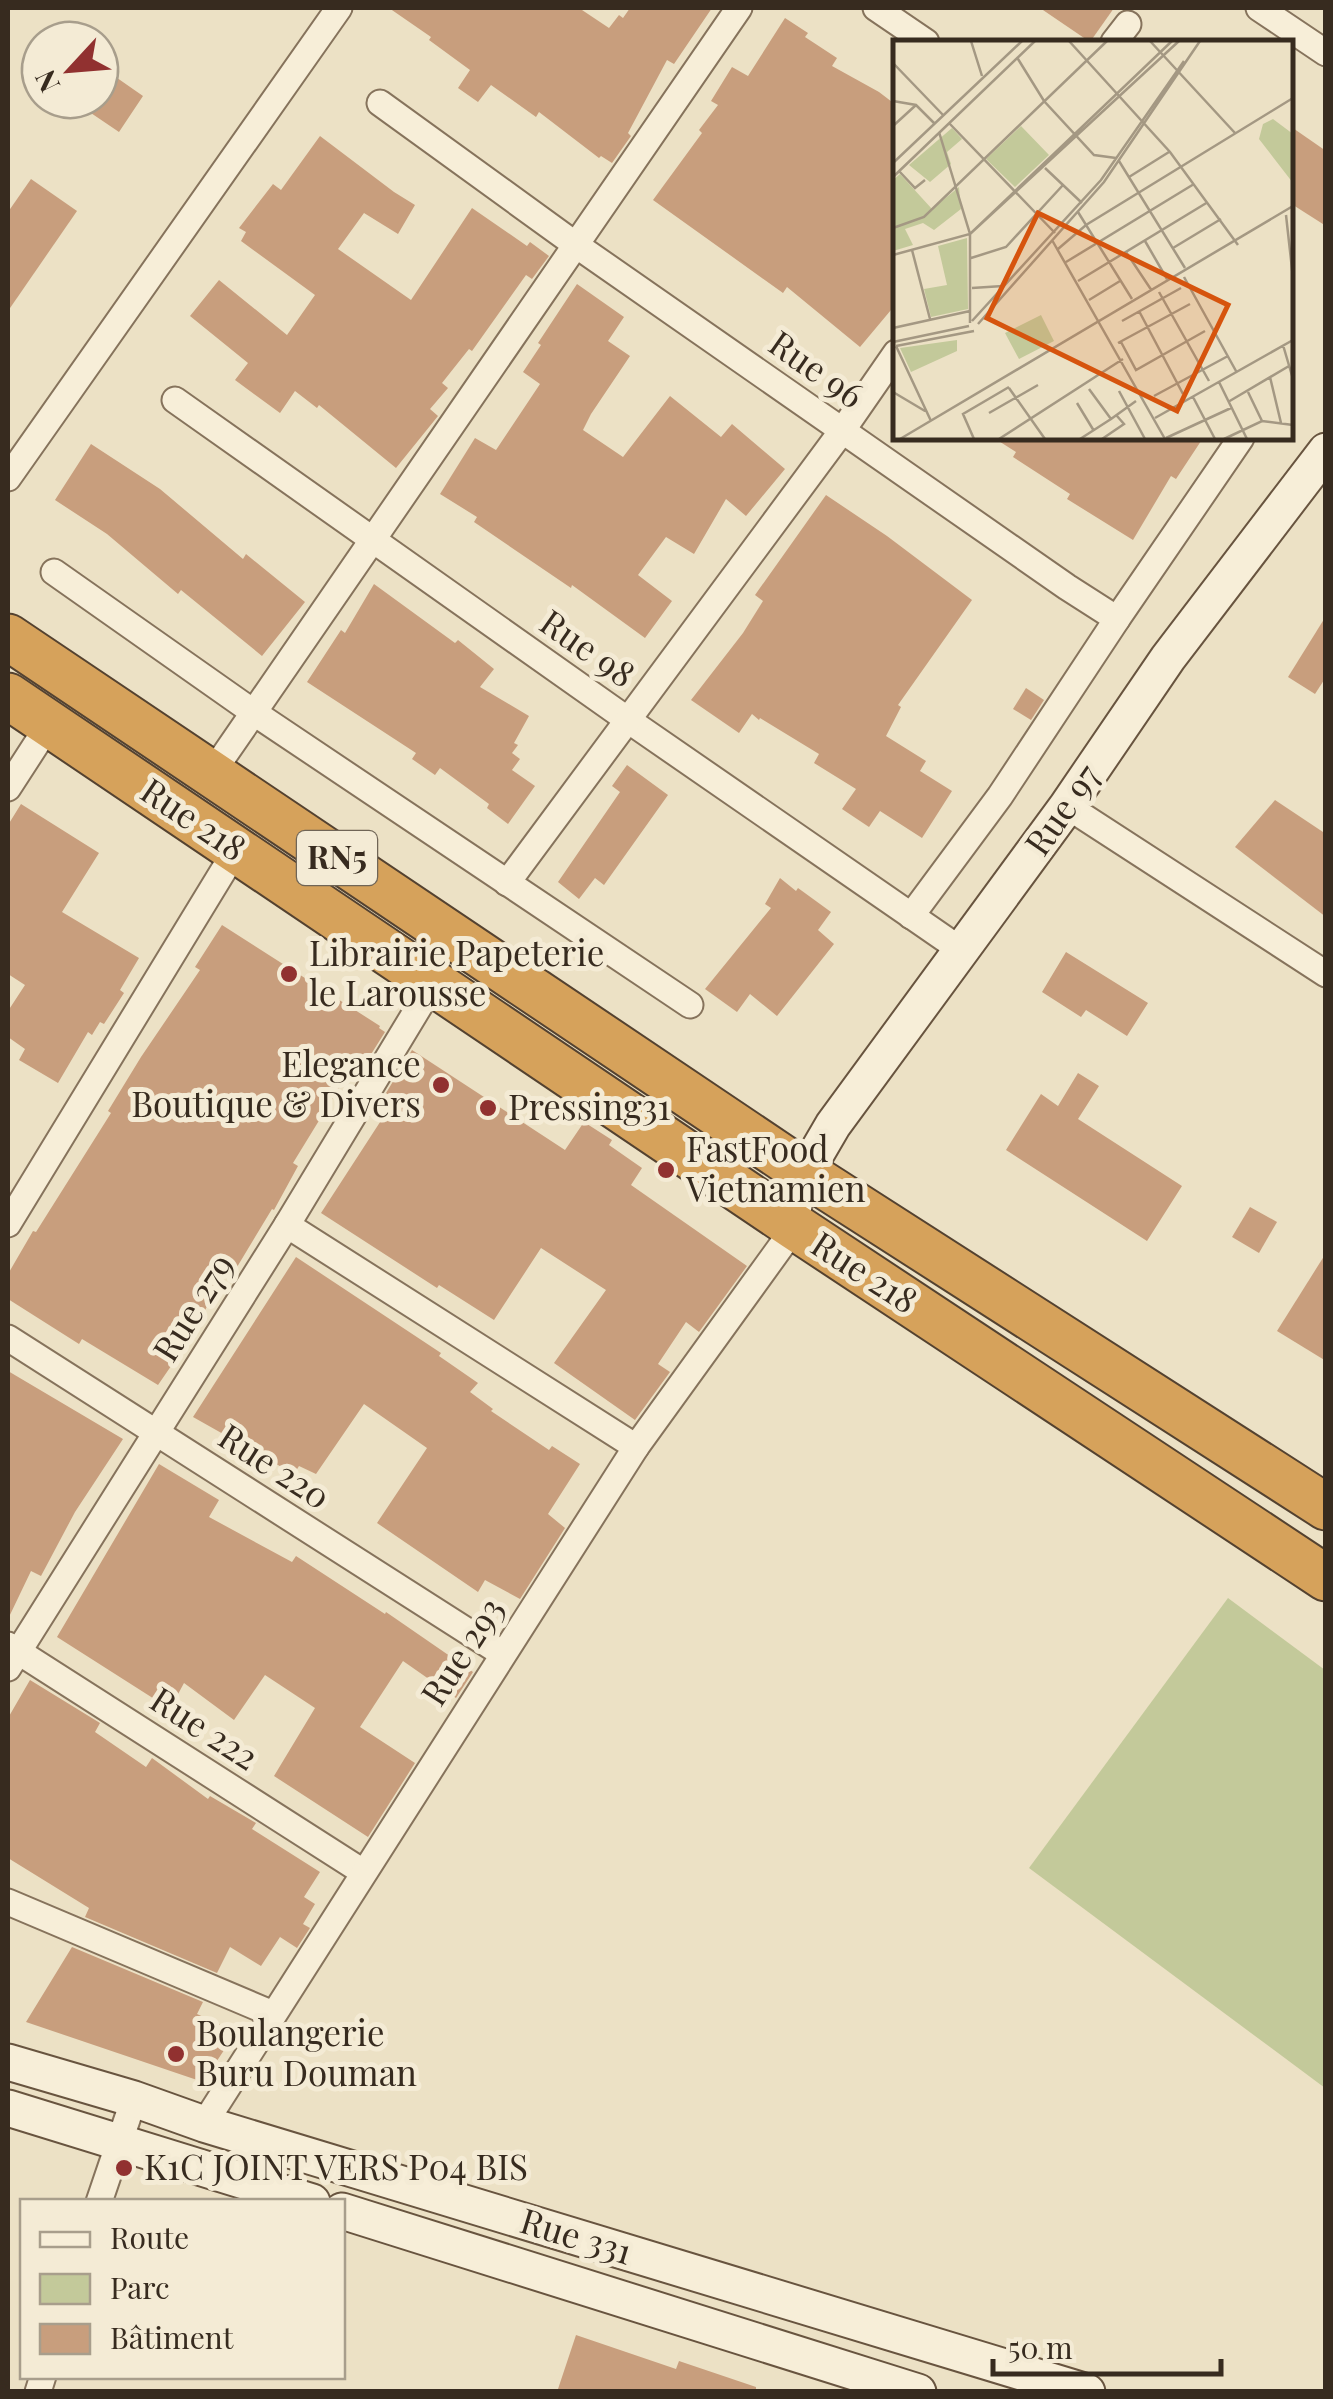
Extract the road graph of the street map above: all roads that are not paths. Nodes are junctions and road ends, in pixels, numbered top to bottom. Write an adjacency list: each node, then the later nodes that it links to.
1 (339, 8): 14 (street)
2 (739, 8): 8 (street)
3 (876, 8): 5 (street)
4 (1258, 8): 6 (street)
5 (923, 40)
6 (1326, 53)
7 (380, 103): 8 (street, Rue 96)
8 (576, 245): 11 (street, Rue 96); 15 (street)
9 (893, 357): 11 (street)
10 (174, 400): 15 (street, Rue 98)
11 (842, 430): 17 (street, Rue 96); 21 (street)
12 (1240, 440): 17 (street)
13 (1326, 451): 25 (street, Rue 97)
14 (8, 478)
15 (373, 540): 20 (street); 21 (street, Rue 98)
16 (54, 572): 20 (street)
17 (1117, 619): 28 (street)
18 (8, 637): 23 (highway, Rue 218 / RN5)
19 (8, 696): 22 (highway, Rue 218 / RN5)
20 (253, 712): 23 (street); 27 (street)
21 (628, 720): 27 (street); 28 (street, Rue 98)
22 (50, 723): 24 (street); 26 (highway, Rue 218 / RN5)
23 (212, 772): 33 (highway, Rue 218 / RN5)
24 (8, 788)
25 (1067, 806): 29 (street, Rue 97); 30 (street)
26 (236, 850): 31 (highway, Rue 218 / RN5); 34 (street)
27 (507, 882): 32 (street)
28 (911, 916): 29 (street, Rue 98)
29 (962, 950): 33 (street, Rue 97)
30 (1326, 974)
31 (434, 982): 35 (street, Rue 279); 36 (highway, Rue 218 / RN5)
32 (690, 1005)
33 (806, 1174): 36 (street); 40 (highway, Rue 218 / RN5)
34 (8, 1224)
35 (287, 1225): 38 (street, Rue 279); 39 (street)
36 (795, 1227): 39 (street, Rue 293); 41 (highway, Rue 218 / RN5)
37 (8, 1338): 38 (street, Rue 220)
38 (156, 1433): 42 (street, Rue 220); 43 (street, Rue 279)
39 (636, 1447): 42 (street, Rue 293)
40 (1326, 1507)
41 (1326, 1578)
42 (503, 1654): 44 (street, Rue 293)
43 (11, 1655): 44 (street, Rue 222)
44 (363, 1872): 46 (street, Rue 293)
45 (8, 1902): 46 (street)
46 (274, 2014): 50 (street, Rue 293)
47 (8, 2062): 48 (street, Rue 331)
48 (134, 2099): 50 (street, Rue 331); 51 (street)
49 (8, 2108): 51 (street)
50 (204, 2124): 56 (street, Rue 331)
51 (119, 2141): 52 (street); 53 (street)
52 (100, 2199)
53 (303, 2199)
54 (345, 2212): 55 (street, Rue 331)
55 (918, 2392)
56 (1087, 2392)

